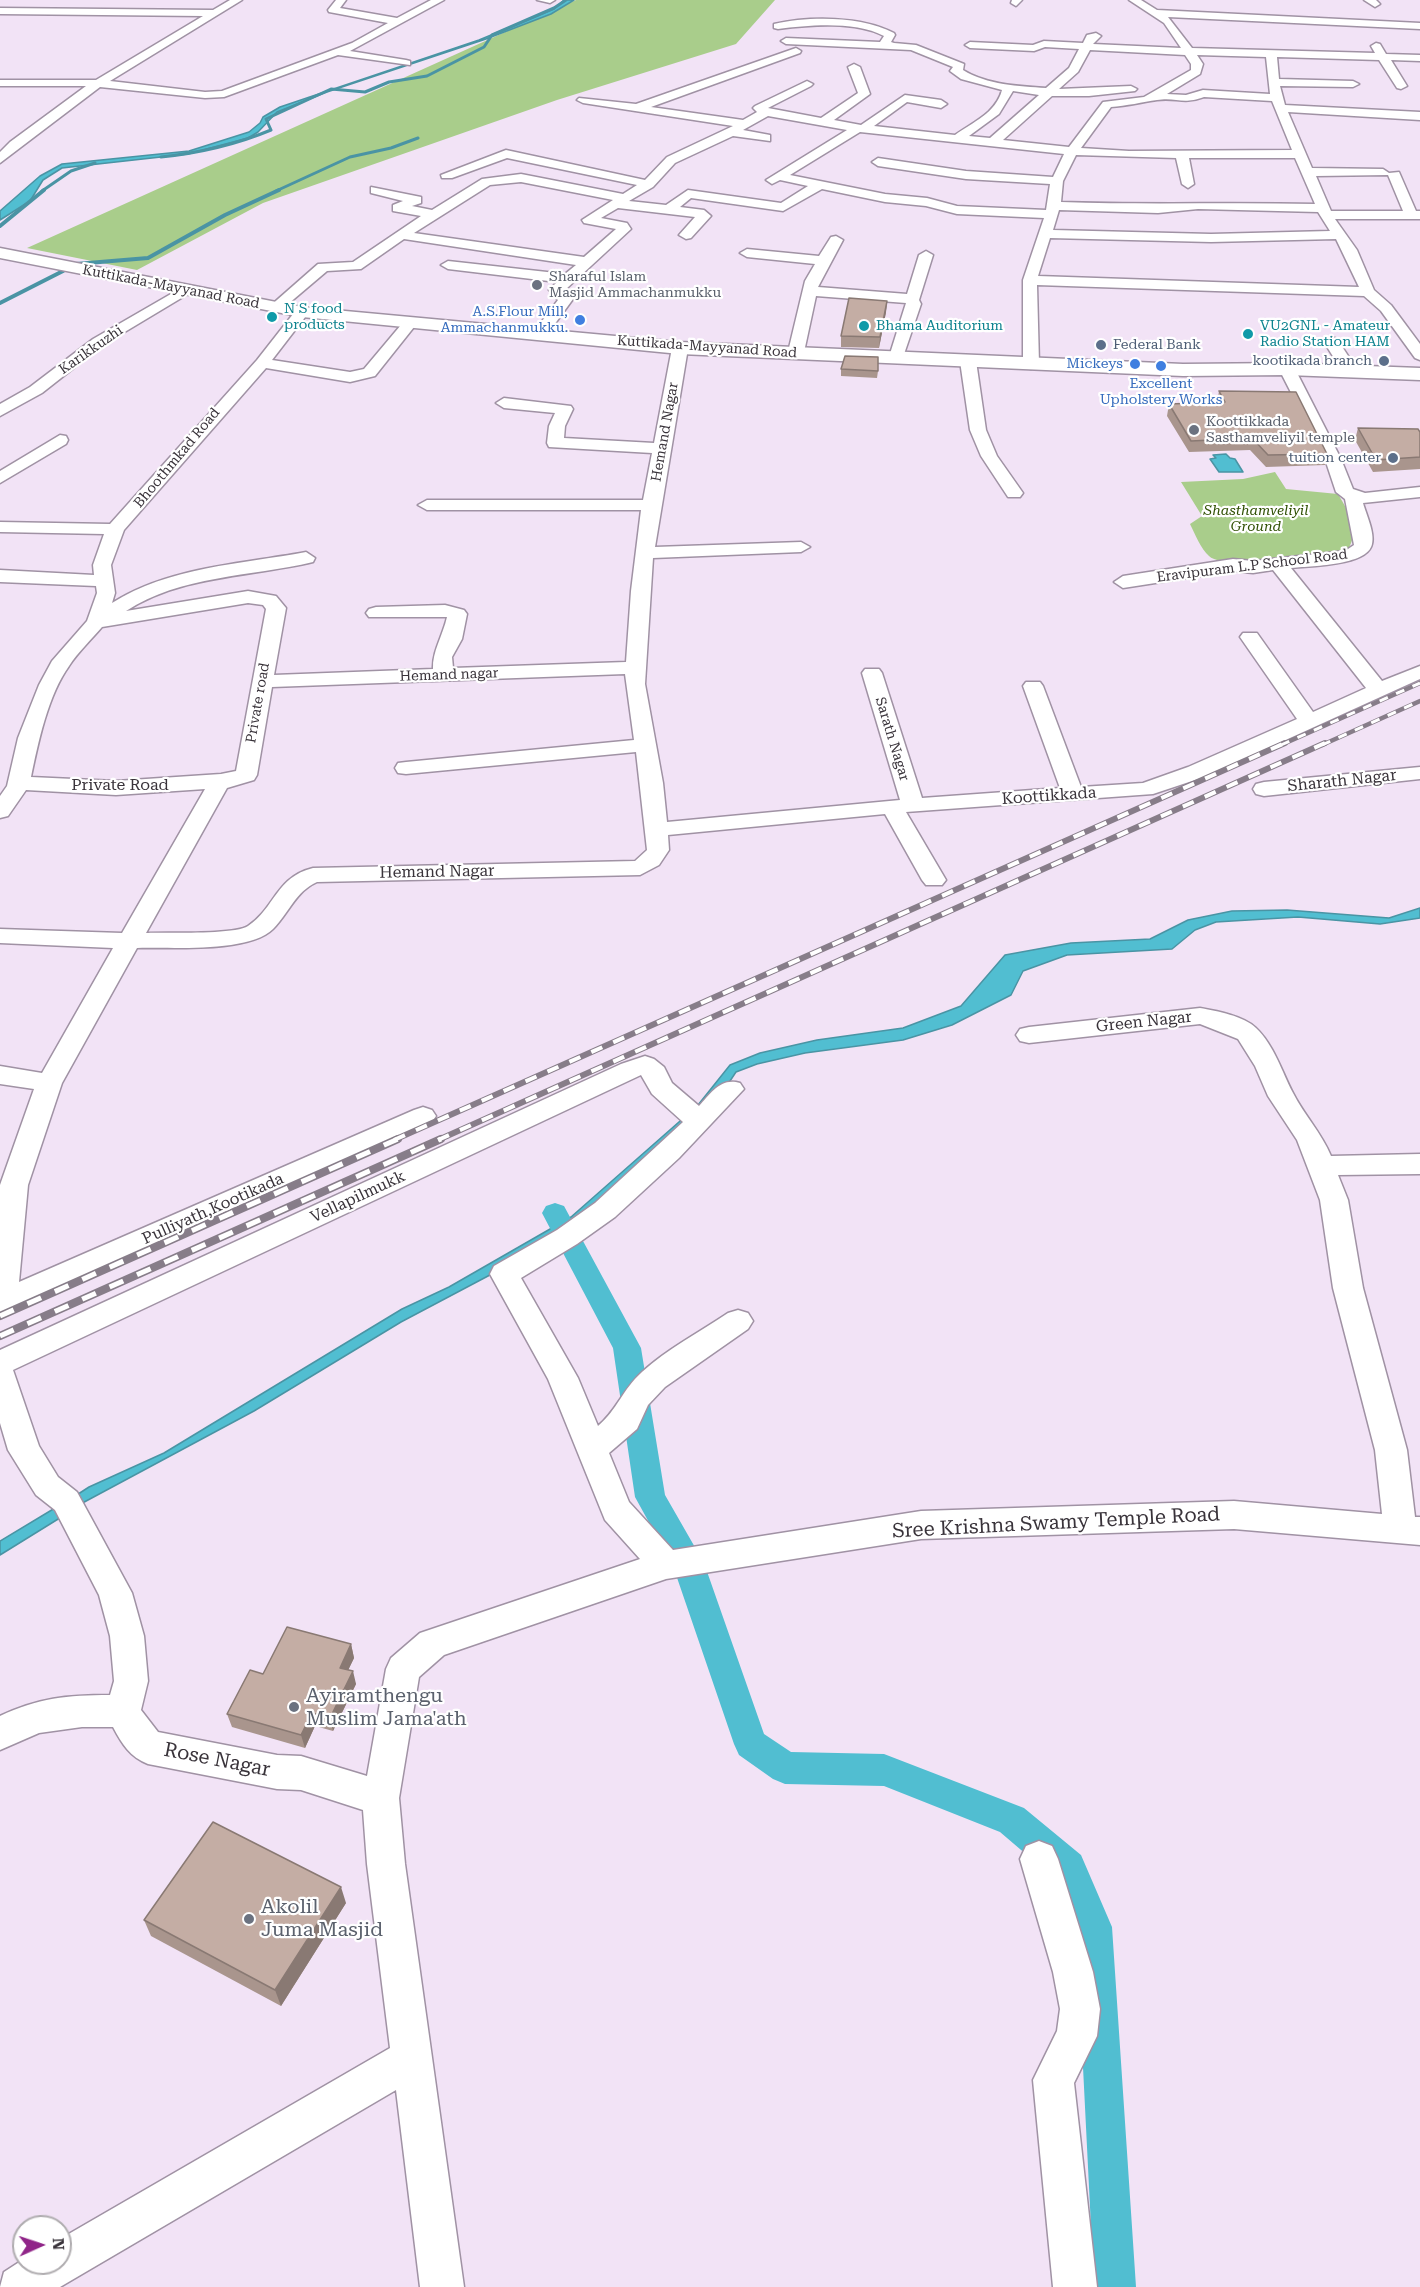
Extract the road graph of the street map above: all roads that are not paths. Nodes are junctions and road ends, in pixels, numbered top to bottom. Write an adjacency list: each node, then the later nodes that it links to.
1 (237, 0): 8 (street)
2 (341, 0): 14 (street)
3 (439, 0): 14 (street)
4 (1134, 0): 9 (street)
5 (1283, 4): 11 (street)
6 (810, 10): 15 (street)
7 (0, 11): 8 (street)
8 (215, 13): 38 (street)
9 (1156, 13): 10 (street); 13 (street)
10 (1207, 14): 11 (street); 13 (street)
11 (1293, 19): 12 (street)
12 (1314, 19): 16 (street); 19 (street)
13 (1168, 21): 25 (street)
14 (399, 22): 28 (street)
15 (803, 22): 17 (street); 24 (street)
16 (1402, 25): 18 (street); 21 (street)
17 (778, 26)
18 (1420, 26)
19 (1315, 30)
20 (1369, 32): 31 (street)
21 (1410, 39)
22 (786, 40): 24 (street)
23 (970, 45): 26 (street)
24 (892, 46): 40 (street)
25 (1187, 47): 26 (street); 29 (street); 43 (street)
26 (1085, 48): 44 (street)
27 (796, 51): 49 (street)
28 (336, 52): 33 (street); 38 (street)
29 (1271, 54): 30 (street); 36 (street)
30 (1336, 57): 31 (street); 36 (street)
31 (1382, 58): 32 (street); 41 (street)
32 (1420, 58)
33 (406, 63)
34 (854, 67): 55 (street)
35 (996, 73): 40 (street)
36 (1273, 78): 47 (street)
37 (0, 82): 38 (street)
38 (98, 83): 68 (street)
39 (807, 84): 50 (street)
40 (985, 84): 44 (street)
41 (1401, 86)
42 (1008, 87): 61 (street)
43 (1167, 88): 44 (street); 45 (street)
44 (1051, 91): 64 (street)
45 (1155, 96): 47 (street); 51 (street)
46 (584, 100): 49 (street)
47 (1278, 103): 53 (street); 66 (street)
48 (941, 104): 57 (street)
49 (639, 107): 56 (street)
50 (766, 112): 55 (street); 56 (street)
51 (1100, 112): 52 (street); 65 (street)
52 (1135, 114)
53 (1392, 114): 54 (street); 58 (street)
54 (1420, 116)
55 (823, 122): 57 (street)
56 (745, 124): 59 (street)
57 (861, 128): 61 (street); 62 (street)
58 (1405, 129)
59 (732, 132): 60 (street); 75 (street)
60 (766, 138)
61 (956, 140): 64 (street)
62 (835, 142): 63 (street); 73 (street)
63 (859, 145)
64 (986, 149): 65 (street); 72 (street)
65 (1072, 151): 67 (street); 74 (street)
66 (1301, 154): 67 (street); 70 (street)
67 (1182, 156): 77 (street)
68 (0, 159)
69 (878, 162): 72 (street)
70 (1308, 172): 85 (street); 87 (street)
71 (447, 175): 75 (street)
72 (966, 175): 74 (street)
73 (778, 176): 76 (street); 79 (street)
74 (1057, 181): 83 (street)
75 (648, 184): 80 (street)
76 (821, 184): 82 (street); 83 (street)
77 (1188, 184)
78 (376, 190): 86 (street)
79 (752, 192)
80 (621, 201): 82 (street); 84 (street); 86 (street)
81 (578, 207): 84 (street)
82 (669, 209): 91 (street)
83 (1053, 210): 88 (street); 89 (street)
84 (601, 211): 98 (street)
85 (1326, 211): 87 (street); 88 (street); 92 (street)
86 (433, 214): 90 (street)
87 (1416, 215)
88 (1204, 221): 89 (street); 92 (street)
89 (1045, 234): 101 (street)
90 (402, 235): 98 (street); 106 (street)
91 (686, 235)
92 (1340, 235): 104 (street)
93 (836, 240): 97 (street)
94 (747, 253): 97 (street)
95 (7, 254): 102 (main road, Kuttikada-Mayyanad Road)
96 (926, 255): 105 (street)
97 (824, 261): 103 (street)
98 (587, 262): 100 (street)
99 (448, 265): 100 (street)
100 (568, 279): 109 (street)
101 (1030, 280): 104 (street); 117 (street)
102 (183, 291): 106 (main road, Kuttikada-Mayyanad Road); 122 (street, Karikkuzhi)
103 (810, 291): 105 (street); 112 (street)
104 (1368, 292): 113 (street)
105 (912, 300): 114 (street)
106 (276, 307): 107 (main road, Kuttikada-Mayyanad Road)
107 (302, 312): 108 (main road, Kuttikada-Mayyanad Road); 116 (street, Bhoothmkad Road)
108 (411, 322): 109 (main road, Kuttikada-Mayyanad Road); 116 (street)
109 (542, 333): 111 (main road, Kuttikada-Mayyanad Road)
110 (1332, 342): 119 (street)
111 (680, 348): 112 (main road, Kuttikada-Mayyanad Road); 124 (street, Hemand Nagar)
112 (796, 352): 114 (main road, Kuttikada-Mayyanad Road)
113 (1420, 355)
114 (897, 357): 115 (main road, Kuttikada-Mayyanad Road)
115 (968, 361): 117 (main road, Kuttikada-Mayyanad Road); 127 (street)
116 (262, 363): 132 (street, Bhoothmkad Road)
117 (1031, 364): 118 (main road, Kuttikada-Mayyanad Road)
118 (1287, 369): 119 (main road, Kuttikada-Mayyanad Road); 128 (street)
119 (1350, 371): 120 (main road, Kuttikada-Mayyanad Road)
120 (1420, 374)
121 (504, 403): 124 (street)
122 (0, 411)
123 (60, 440): 125 (street)
124 (663, 448): 130 (street, Hemand Nagar)
125 (0, 478)
126 (1420, 492): 128 (street)
127 (1014, 494)
128 (1353, 497): 136 (street, Eravipuram L.P School Road)
129 (427, 505): 130 (street)
130 (651, 505): 134 (street, Hemand Nagar)
131 (0, 527): 132 (street)
132 (115, 529): 138 (street, Bhoothmkad Road)
133 (801, 547): 134 (street)
134 (645, 553): 143 (street, Hemand Nagar)
135 (306, 558): 141 (street)
136 (1278, 564): 139 (street, Eravipuram L.P School Road); 149 (street)
137 (0, 576): 138 (street)
138 (105, 581): 141 (street, Bhoothmkad Road)
139 (1123, 582)
140 (376, 614): 146 (street, Hemand Nagar)
141 (96, 622): 147 (street, Private road); 155 (street)
142 (1250, 637): 150 (street)
143 (636, 668): 146 (street, Hemand nagar); 151 (street, Hemand Nagar)
144 (1420, 672): 149 (street, Koottikkada)
145 (872, 673): 158 (street, Sarath Nagar)
146 (444, 675): 147 (street, Hemand nagar)
147 (262, 681): 154 (street, Private road)
148 (1033, 686): 157 (street)
149 (1380, 691): 150 (street, Koottikkada)
150 (1308, 722): 157 (street, Koottikkada)
151 (645, 745): 152 (street); 160 (street, Hemand Nagar)
152 (406, 768)
153 (1420, 773): 156 (street, Sharath Nagar)
154 (221, 782): 155 (street, Private Road); 163 (street)
155 (19, 783): 159 (street)
156 (1264, 789)
157 (1073, 794): 158 (street, Koottikkada)
158 (903, 806): 160 (street, Koottikkada); 161 (street, Sarath Nagar)
159 (0, 811)
160 (654, 830): 163 (street, Hemand Nagar)
161 (934, 880)
162 (0, 936): 163 (street)
163 (130, 941): 166 (street)
164 (1029, 1035): 171 (street, Green Nagar)
165 (0, 1075): 166 (street)
166 (49, 1083): 172 (street)
167 (731, 1089): 169 (street)
168 (423, 1116): 172 (street, Pulliyath,Kootikada)
169 (699, 1121): 174 (street, Vellapilmukk); 176 (street)
170 (1420, 1164): 171 (street)
171 (1320, 1166): 177 (street, Green Nagar)
172 (1, 1302)
173 (738, 1321): 176 (street)
174 (0, 1363)
175 (0, 1374): 179 (street)
176 (592, 1449): 178 (street)
177 (1410, 1530): 178 (street, Sree Krishna Swamy Temple Road)
178 (666, 1565): 181 (street, Sree Krishna Swamy Temple Road)
179 (123, 1711): 180 (street); 181 (street, Rose Nagar)
180 (0, 1734)
181 (381, 1798): 183 (street, Sree Krishna Swamy Temple Road)
182 (1039, 1859): 188 (street)
183 (412, 2058): 184 (street); 187 (street, Sree Krishna Swamy Temple Road)
184 (72, 2256)
185 (40, 2275): 186 (street)
186 (19, 2287)
187 (442, 2287)
188 (1075, 2287)

